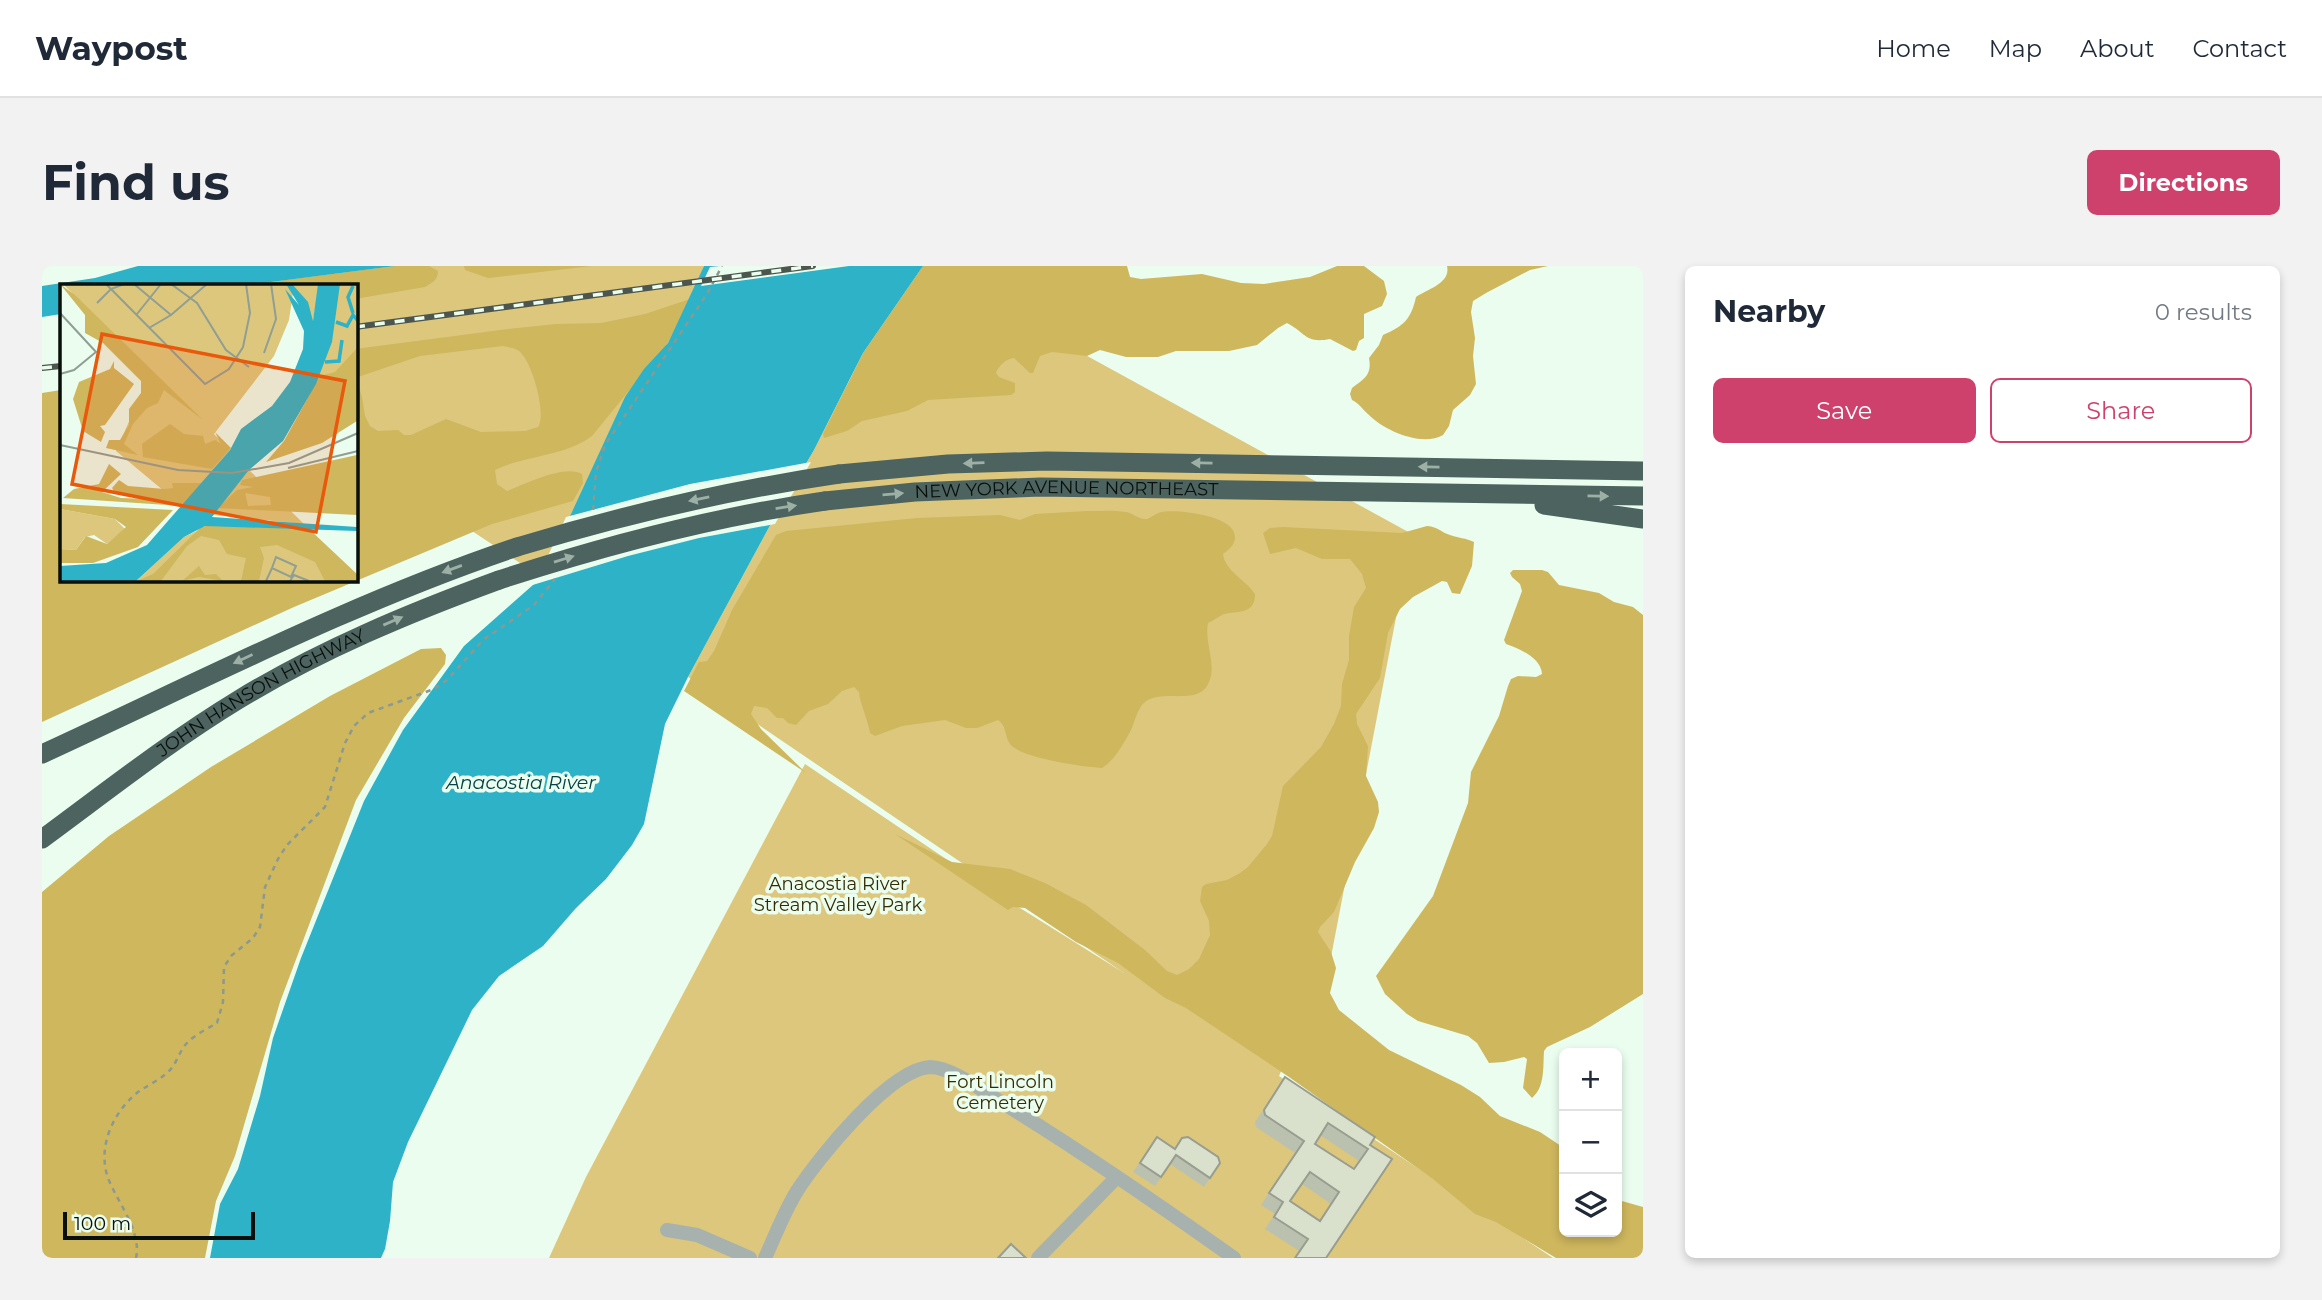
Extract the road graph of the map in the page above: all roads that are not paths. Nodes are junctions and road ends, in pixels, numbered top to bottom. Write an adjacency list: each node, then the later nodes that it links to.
1 (1641, 471): 5 (highway, NEW YORK AVENUE NORTHEAST, one-way to 5, bridge)
2 (1456, 493): 3 (highway, NEW YORK AVENUE NORTHEAST, one-way to 3); 4 (highway); 6 (highway, NEW YORK AVENUE NORTHEAST, one-way to 2, bridge)
3 (1643, 496)
4 (1643, 518)
5 (517, 547): 7 (highway, JOHN HANSON HIGHWAY, one-way to 7)
6 (499, 580): 8 (highway, JOHN HANSON HIGHWAY, one-way to 6)
7 (127, 715): 9 (highway, JOHN HANSON HIGHWAY); 10 (highway)
8 (163, 750): 11 (highway, JOHN HANSON HIGHWAY); 12 (highway)
9 (42, 754)
10 (42, 762)
11 (42, 839)
12 (42, 856)
13 (1117, 1177): 16 (lane); 17 (lane); 18 (lane)
14 (667, 1230): 15 (lane)
15 (750, 1258)
16 (765, 1258)
17 (1038, 1258)
18 (1234, 1258)

